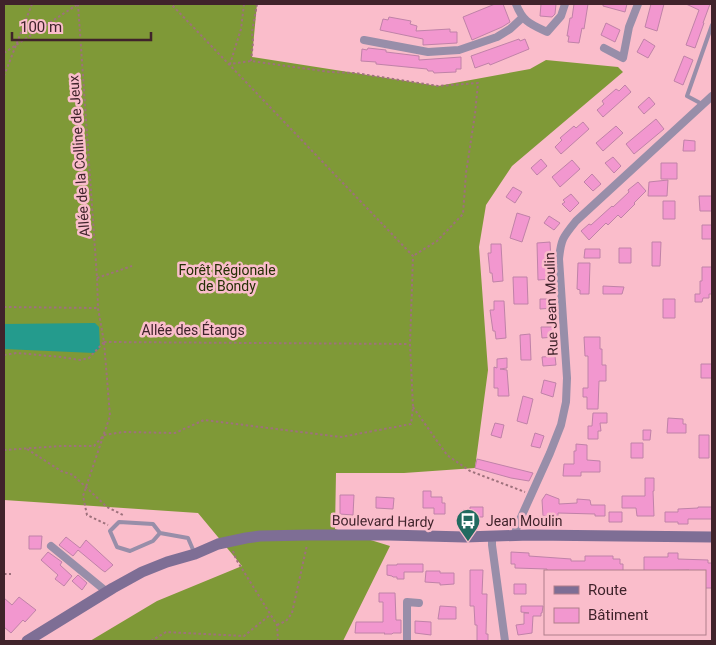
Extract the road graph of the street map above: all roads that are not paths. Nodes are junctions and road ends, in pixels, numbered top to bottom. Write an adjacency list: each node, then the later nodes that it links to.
1 (516, 4): 4 (street)
2 (564, 4): 4 (street)
3 (638, 4): 7 (street)
4 (522, 18): 6 (street)
5 (712, 25): 9 (lane)
6 (364, 40)
7 (604, 48)
8 (712, 96): 9 (street, Rue Jean Moulin)
9 (703, 104): 12 (street, Rue Jean Moulin)
10 (160, 533): 10 (lane); 16 (lane)
11 (273, 536): 13 (street, Boulevard Hardy); 16 (street, Boulevard Hardy); 16 (street, Boulevard Hardy)
12 (514, 536): 13 (street, Boulevard Hardy); 14 (street, Boulevard Hardy)
13 (492, 537): 21 (street)
14 (712, 537)
15 (51, 546): 17 (street)
16 (195, 554): 17 (street, Boulevard Hardy)
17 (107, 592): 19 (street, Boulevard Hardy)
18 (419, 603): 20 (street)
19 (27, 641)
20 (407, 641)
21 (505, 641)

